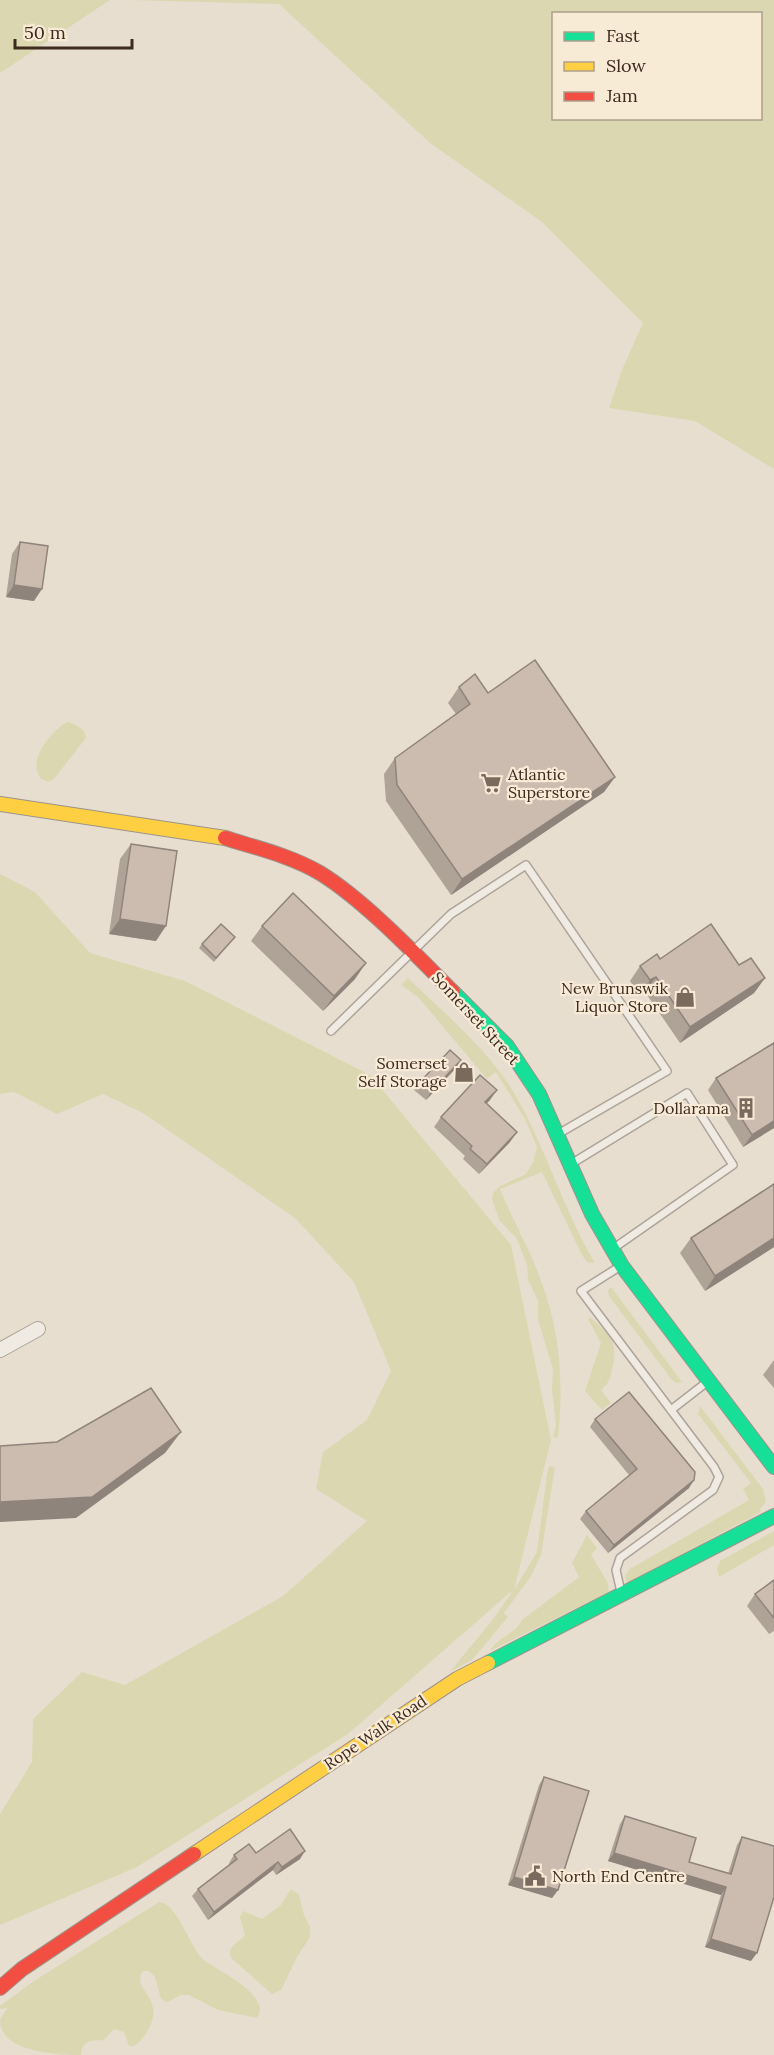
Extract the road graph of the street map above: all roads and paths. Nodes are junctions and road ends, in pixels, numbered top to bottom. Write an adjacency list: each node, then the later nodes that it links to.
1 (0, 804): 2 (main road, Somerset Street)
2 (412, 952): 3 (lane); 4 (main road, Somerset Street); 4 (lane)
3 (331, 1031)
4 (558, 1134): 5 (main road, Somerset Street)
5 (571, 1164): 6 (main road, Somerset Street); 6 (lane)
6 (612, 1250): 7 (main road, Somerset Street)
7 (622, 1266): 10 (main road, Somerset Street); 11 (lane)
8 (38, 1329): 9 (street)
9 (0, 1350)
10 (708, 1381): 11 (lane); 12 (main road, Somerset Street)
11 (671, 1410): 14 (lane)
12 (774, 1467)
13 (774, 1516): 14 (main road, Rope Walk Road)
14 (621, 1594): 15 (main road, Rope Walk Road)
15 (0, 1988)

